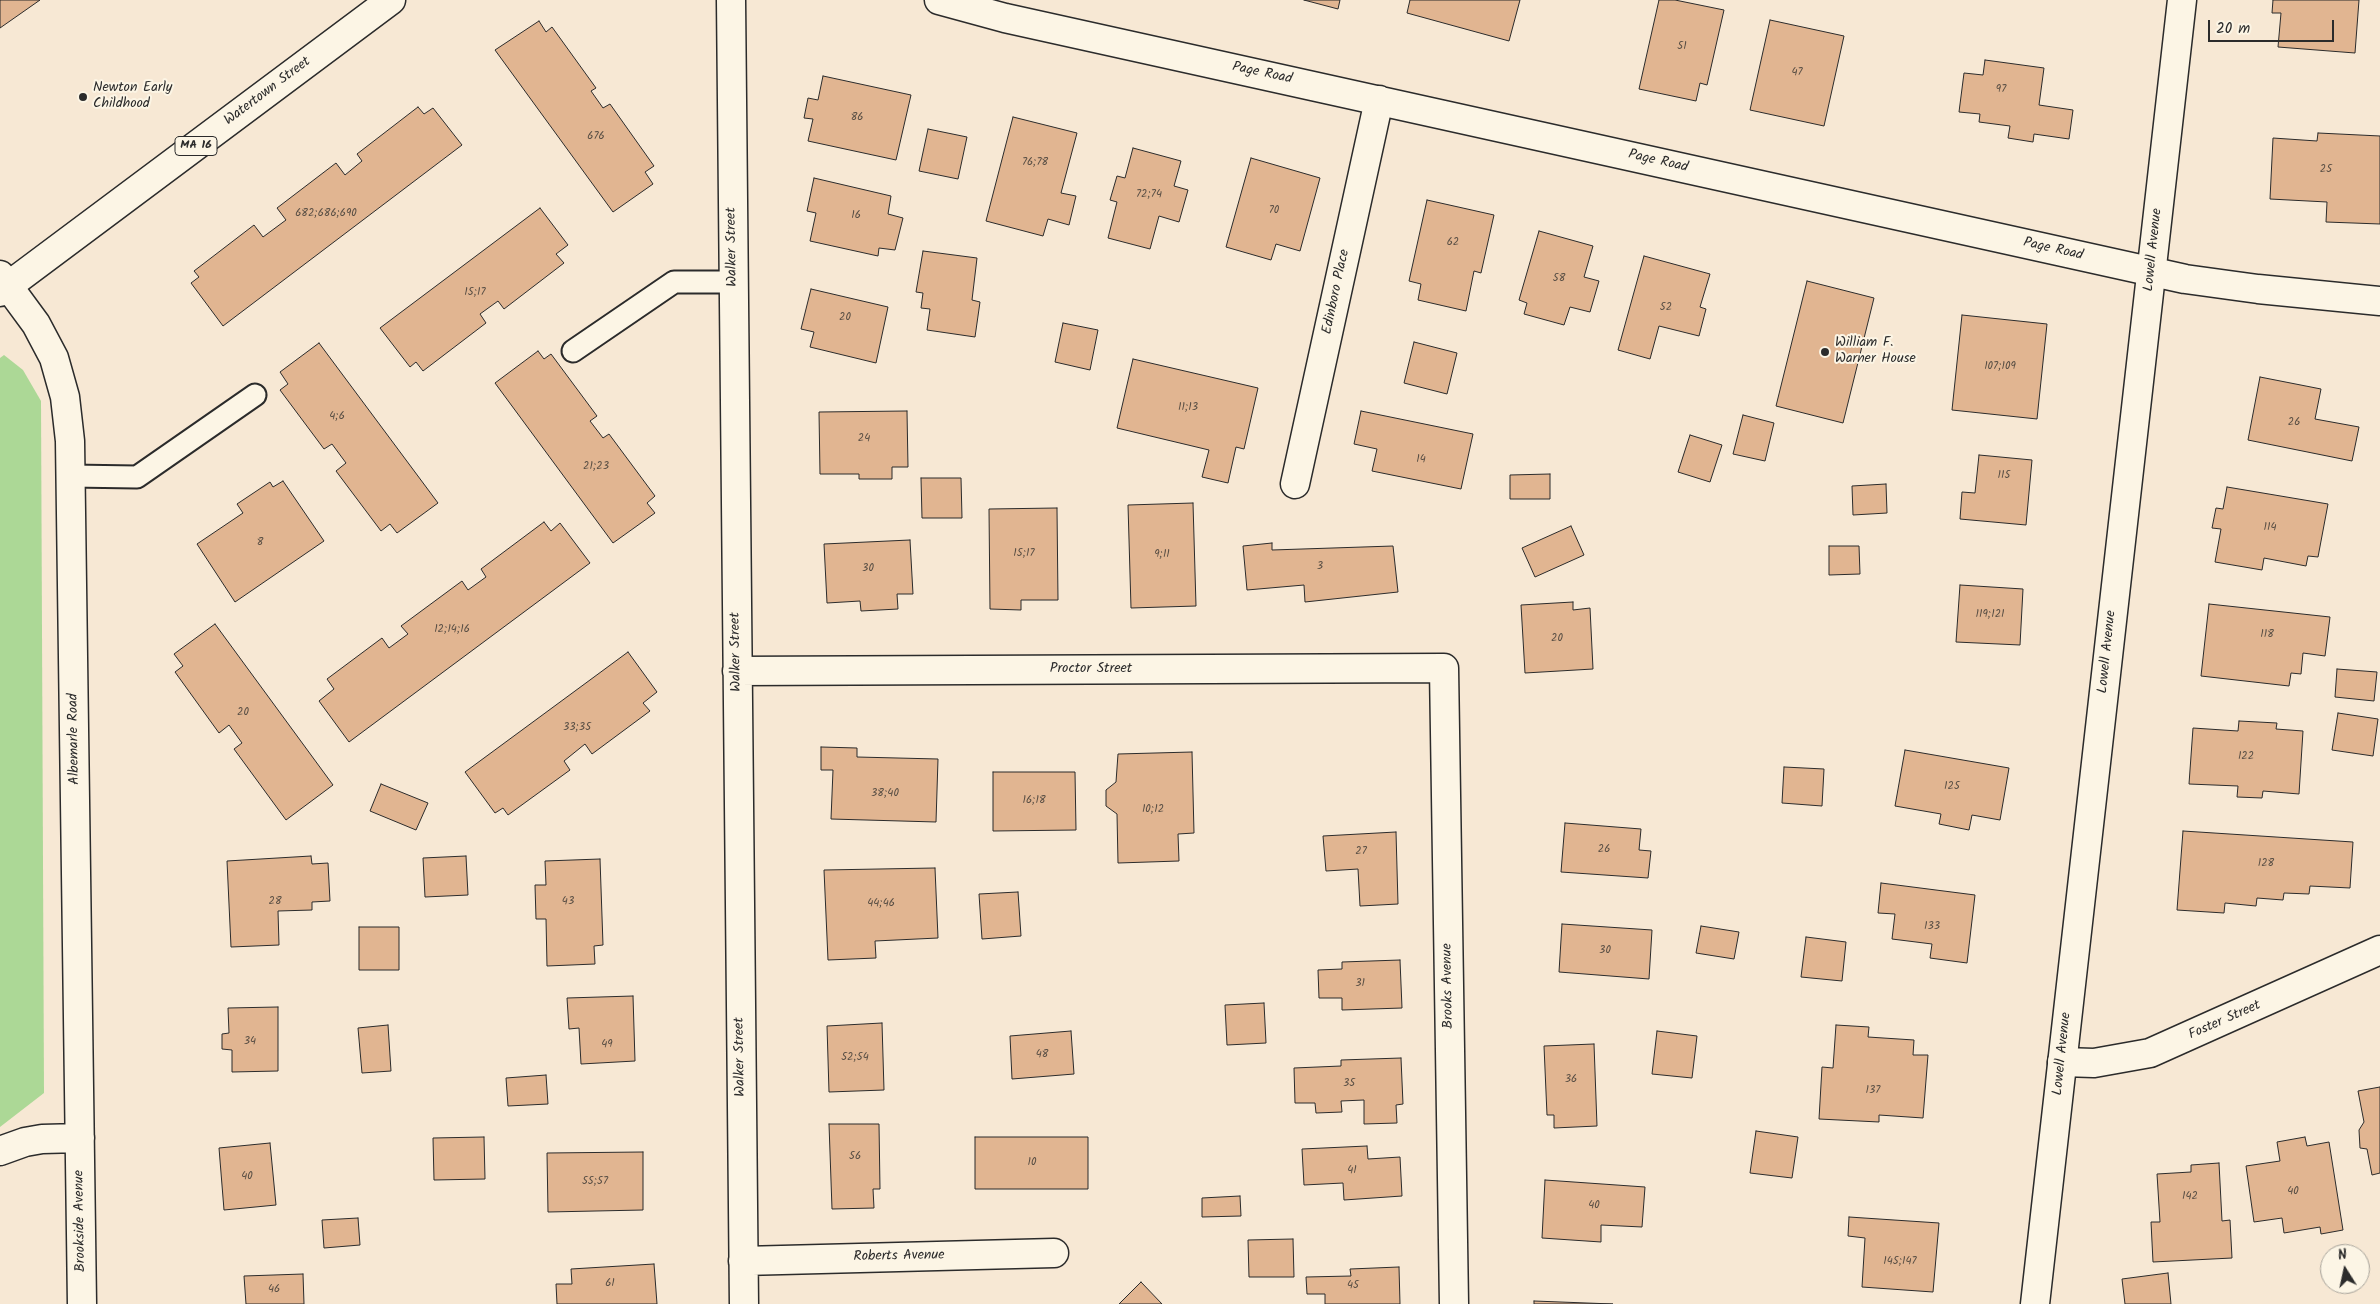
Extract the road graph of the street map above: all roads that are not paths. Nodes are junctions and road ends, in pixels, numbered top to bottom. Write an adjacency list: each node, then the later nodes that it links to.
1 (391, 0): 8 (street, Watertown Street / MA 16)
2 (731, 0): 7 (street, Walker Street)
3 (939, 0): 5 (street, Page Road)
4 (2182, 0): 6 (street, Lowell Avenue)
5 (1378, 100): 6 (street, Page Road); 13 (street, Edinboro Place)
6 (2151, 272): 9 (street, Page Road); 17 (street, Lowell Avenue)
7 (734, 282): 10 (lane); 15 (street, Walker Street)
8 (3, 284): 12 (street, Albemarle Road)
9 (2380, 301)
10 (573, 351)
11 (255, 395): 12 (lane)
12 (71, 476): 18 (street, Albemarle Road)
13 (1295, 484)
14 (1444, 668): 15 (street, Proctor Street); 24 (street, Brooks Avenue)
15 (737, 671): 21 (street, Walker Street)
16 (2380, 950): 17 (street, Foster Street)
17 (2062, 1062): 25 (street, Lowell Avenue)
18 (80, 1138): 19 (street); 22 (street, Brookside Avenue)
19 (0, 1151)
20 (1054, 1253): 21 (street, Roberts Avenue)
21 (743, 1261): 23 (street, Walker Street)
22 (82, 1304)
23 (744, 1304)
24 (1454, 1304)
25 (2035, 1304)

